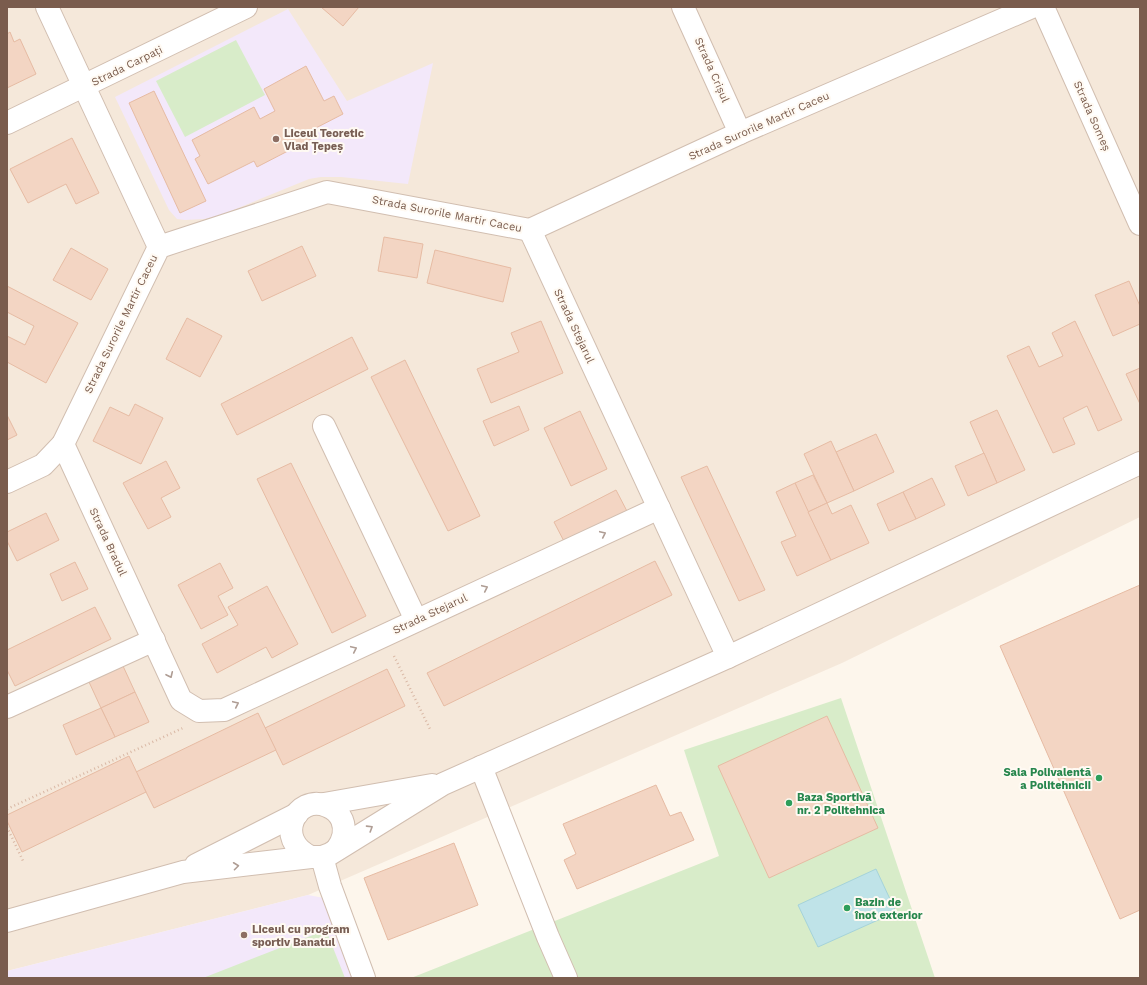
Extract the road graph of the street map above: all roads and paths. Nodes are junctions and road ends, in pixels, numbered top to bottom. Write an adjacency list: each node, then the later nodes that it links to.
1 (47, 7): 6 (street)
2 (246, 7): 6 (street, Strada Carpați)
3 (683, 7): 8 (street, Strada Crișul)
4 (1032, 7): 8 (street, Strada Surorile Martir Caceu)
5 (1043, 7): 9 (street, Strada Someș)
6 (84, 87): 7 (street, Strada Carpați); 11 (street)
7 (7, 124)
8 (740, 133): 10 (street, Strada Surorile Martir Caceu)
9 (1140, 224)
10 (530, 230): 11 (street, Strada Surorile Martir Caceu); 16 (street, Strada Stejarul)
11 (159, 248): 13 (street, Strada Surorile Martir Caceu)
12 (324, 426): 17 (street)
13 (63, 444): 15 (street, Strada Surorile Martir Caceu); 19 (street, Strada Bradul)
14 (1140, 463): 20 (street)
15 (7, 482)
16 (659, 508): 17 (street, Strada Stejarul, one-way to 16); 20 (street, Strada Stejarul)
17 (416, 620): 18 (street, Strada Stejarul)
18 (384, 635): 22 (street, Strada Stejarul, one-way to 18); 23 (path)
19 (154, 640): 21 (street); 22 (street, Strada Bradul, one-way to 22)
20 (728, 657): 24 (street)
21 (7, 707)
22 (199, 711): 27 (path)
23 (431, 731)
24 (481, 766): 25 (street); 35 (street)
25 (443, 784): 26 (street); 30 (street, one-way to 25)
26 (324, 804): 28 (street); 30 (street)
27 (7, 809)
28 (297, 814): 30 (street); 32 (street)
29 (7, 827): 31 (path)
30 (323, 854): 32 (street, one-way to 30); 34 (street)
31 (24, 863)
32 (183, 872): 33 (street)
33 (7, 921)
34 (364, 978)
35 (566, 978)

